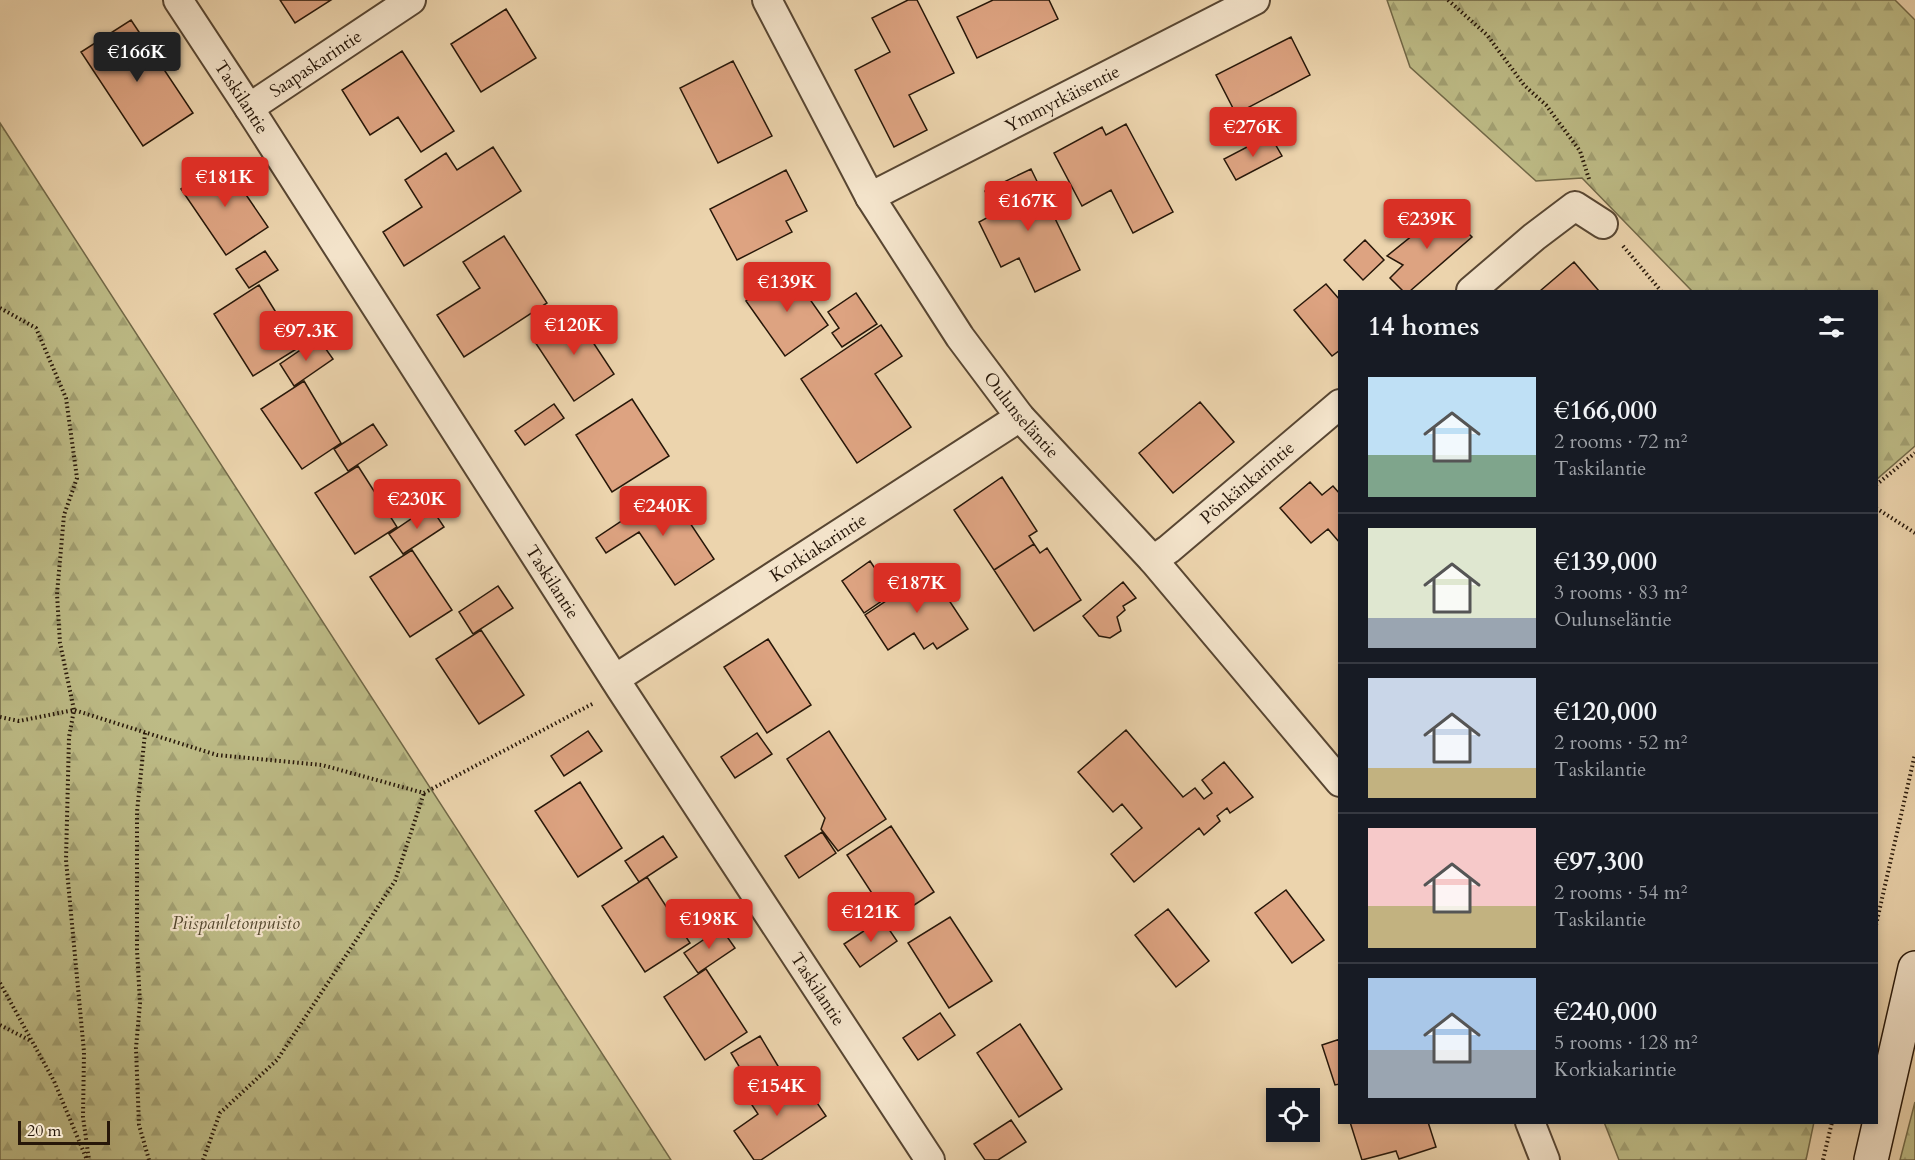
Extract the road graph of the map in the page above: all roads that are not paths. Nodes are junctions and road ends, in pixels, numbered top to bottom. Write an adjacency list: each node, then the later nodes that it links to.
1 (178, 0): 5 (street, Taskilantie)
2 (411, 0): 5 (street, Saapaskarintie)
3 (767, 0): 6 (street, Oulunseläntie)
4 (1255, 0): 6 (street, Ymmyrkäisentie)
5 (249, 108): 12 (street, Taskilantie)
6 (870, 196): 10 (street, Oulunseläntie)
7 (1604, 224): 8 (street)
8 (1472, 290)
9 (1338, 406): 11 (street, Pönkänkarintie)
10 (1020, 417): 11 (street, Oulunseläntie); 12 (street, Korkiakarintie)
11 (1153, 560): 13 (street, Oulunseläntie)
12 (618, 684): 16 (street, Taskilantie)
13 (1338, 780)
14 (1915, 968): 18 (main road)
15 (1531, 1124): 17 (street)
16 (930, 1160)
17 (1545, 1160)
18 (1870, 1160)

